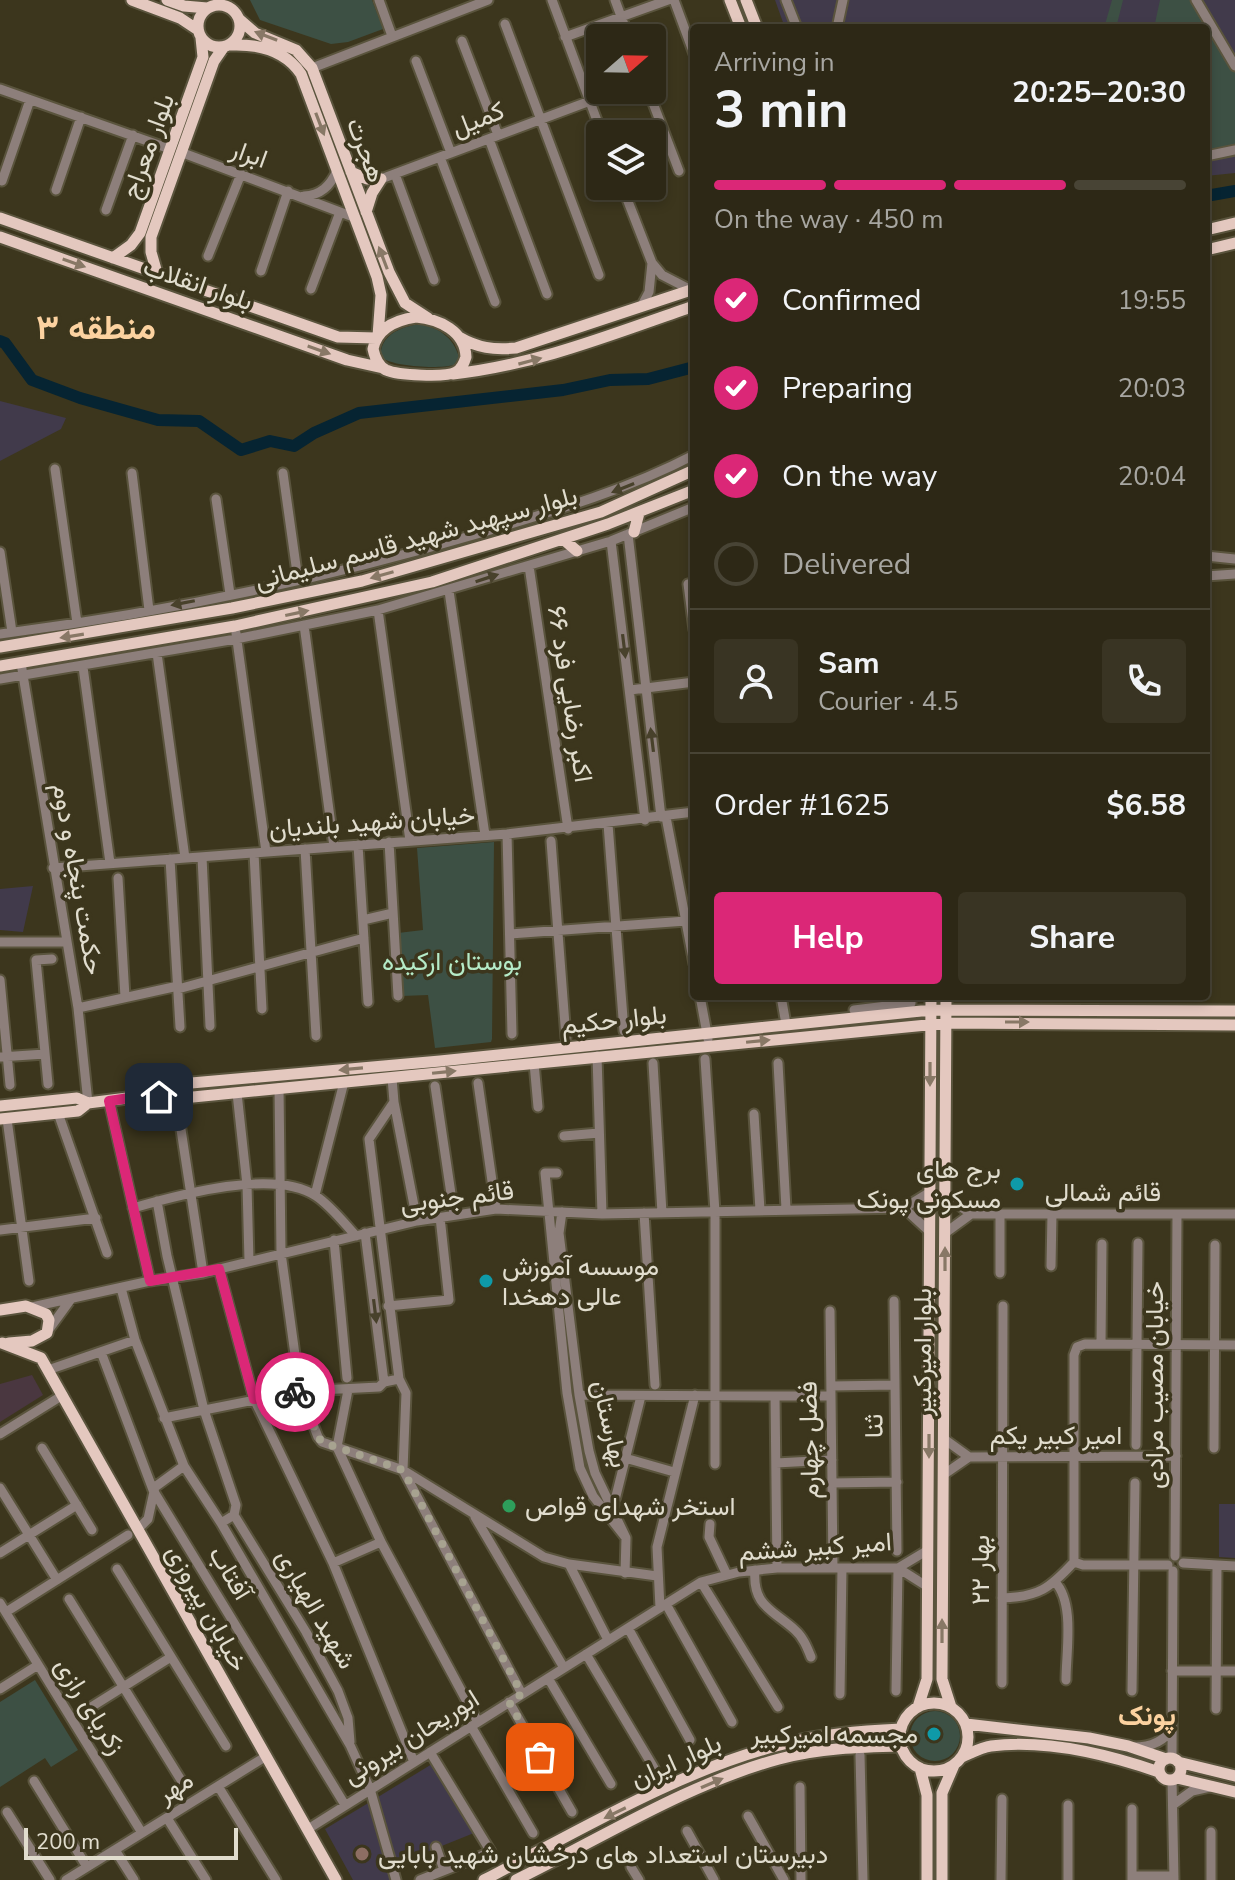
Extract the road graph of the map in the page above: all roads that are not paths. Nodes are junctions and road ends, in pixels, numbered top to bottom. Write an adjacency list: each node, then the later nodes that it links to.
1 (132, 0): 24 (main road)
2 (167, 0): 15 (main road)
3 (237, 0): 16 (main road)
4 (379, 0): 25 (street)
5 (488, 0): 25 (street)
6 (552, 0): 26 (street)
7 (615, 0): 17 (street)
8 (668, 0): 17 (street)
9 (674, 0): 28 (street)
10 (746, 0): 21 (main road)
11 (786, 0): 22 (street)
12 (843, 0): 23 (street)
13 (1196, 0): 31 (street)
14 (730, 3): 20 (main road)
15 (211, 5): 16 (main road); 24 (main road)
16 (238, 17): 29 (main road); 32 (main road, one-way to 16)
17 (621, 17): 19 (street); 26 (street)
18 (505, 24): 39 (street)
19 (624, 24)
20 (739, 24)
21 (755, 24)
22 (795, 24)
23 (838, 24)
24 (199, 34): 29 (main road); 43 (main road, بلوار معراج)
25 (392, 36): 32 (street)
26 (565, 37): 34 (street)
27 (462, 41): 41 (street)
28 (690, 43)
29 (227, 46): 32 (main road); 43 (main road, بلوار معراج)
30 (416, 61): 44 (street)
31 (1235, 66)
32 (306, 71): 47 (main road, هجرت, one-way to 47); 49 (main road, هجرت)
33 (0, 89): 35 (street, ابرار)
34 (586, 91)
35 (30, 100): 38 (street, ابرار); 53 (street)
36 (586, 102): 39 (street, کمیل)
37 (653, 104): 48 (street)
38 (81, 117): 40 (street, ابرار); 54 (street)
39 (541, 119): 41 (street, کمیل); 73 (street)
40 (133, 135): 43 (street, ابرار); 58 (street)
41 (494, 137): 44 (street, کمیل); 78 (street)
42 (1235, 150): 45 (street)
43 (176, 151): 50 (street, ابرار); 64 (main road, بلوار معراج)
44 (451, 153): 46 (street, کمیل)
45 (1210, 155)
46 (440, 157): 51 (street, کمیل); 79 (street)
47 (337, 171): 56 (street); 60 (main road, هجرت)
48 (679, 171)
49 (351, 172): 52 (main road); 60 (main road, هجرت)
50 (241, 174): 55 (street, ابرار); 68 (street)
51 (395, 174): 52 (street, کمیل); 74 (street)
52 (381, 179): 60 (main road)
53 (2, 181)
54 (56, 190)
55 (288, 191): 56 (street, ابرار); 71 (street)
56 (301, 196): 59 (street, ابرار)
57 (627, 200): 70 (street)
58 (106, 210)
59 (340, 212): 60 (street, ابرار); 76 (street)
60 (361, 216): 82 (main road, هجرت, one-way to 60); 83 (main road, هجرت)
61 (1, 217): 69 (main road, بلوار انقلاب)
62 (1235, 223): 63 (main road)
63 (1210, 229)
64 (146, 235): 69 (main road, بلوار معراج); 72 (main road, بلوار معراج)
65 (0, 237): 85 (main road, بلوار انقلاب, one-way to 85)
66 (1235, 243): 67 (main road)
67 (1210, 249)
68 (208, 256)
69 (113, 258): 72 (main road, بلوار انقلاب)
70 (652, 263): 75 (street); 80 (street)
71 (261, 271)
72 (157, 273): 83 (main road, بلوار انقلاب)
73 (599, 275)
74 (434, 280)
75 (690, 288)
76 (311, 289)
77 (690, 290): 80 (main road)
78 (547, 294)
79 (495, 302)
80 (641, 307): 84 (main road)
81 (690, 307): 86 (main road, one-way to 81)
82 (428, 318): 83 (main road); 84 (main road)
83 (377, 337): 85 (main road)
84 (459, 337): 86 (main road)
85 (383, 368): 86 (main road)
86 (453, 374)
87 (690, 457): 111 (street, one-way to 111)
88 (55, 469): 123 (street)
89 (690, 472): 102 (main road, بلوار سپهبد شهید قاسم سلیمانی)
90 (132, 473): 121 (street)
91 (283, 473): 111 (street)
92 (690, 492): 95 (main road, بلوار سپهبد شهید قاسم سلیمانی)
93 (216, 499): 116 (street)
94 (690, 509): 96 (street)
95 (639, 513): 96 (main road); 97 (main road, بلوار سپهبد شهید قاسم سلیمانی)
96 (631, 533): 98 (street); 106 (street)
97 (563, 539): 99 (main road); 110 (main road, بلوار سپهبد شهید قاسم سلیمانی)
98 (611, 541): 99 (street); 108 (street)
99 (577, 551): 105 (street)
100 (0, 552): 126 (street)
101 (1210, 556): 103 (street)
102 (444, 557): 104 (main road, بلوار سپهبد شهید قاسم سلیمانی); 110 (main road)
103 (1235, 559)
104 (425, 563): 112 (main road); 120 (main road, بلوار سپهبد شهید قاسم سلیمانی, one-way to 120)
105 (529, 566): 115 (street, one-way to 105); 144 (street, ۶۶ اکبر رضایی فرد)
106 (633, 574): 108 (street); 117 (street)
107 (1235, 574): 109 (street)
108 (615, 576): 119 (street)
109 (1210, 576)
110 (450, 577): 112 (main road, بلوار سپهبد شهید قاسم سلیمانی)
111 (298, 580): 114 (street)
112 (432, 582): 125 (main road, بلوار سپهبد شهید قاسم سلیمانی, one-way to 112)
113 (688, 584): 118 (street)
114 (259, 588): 116 (street); 120 (main road)
115 (449, 591): 122 (street); 146 (street)
116 (230, 594): 121 (street, one-way to 121)
117 (635, 598): 119 (street); 138 (street)
118 (690, 599)
119 (618, 601): 139 (street, one-way to 139)
120 (263, 602): 128 (main road, بلوار سپهبد شهید قاسم سلیمانی, one-way to 128)
121 (149, 610): 123 (street)
122 (378, 610): 124 (street); 147 (street)
123 (77, 623): 128 (street)
124 (304, 625): 129 (street); 151 (street)
125 (235, 626): 129 (street); 132 (main road, بلوار سپهبد شهید قاسم سلیمانی)
126 (12, 632): 127 (street); 128 (street)
127 (0, 634)
128 (37, 635): 130 (main road, بلوار سپهبد شهید قاسم سلیمانی)
129 (236, 639): 131 (street); 153 (street)
130 (0, 647)
131 (157, 653): 134 (street); 156 (street)
132 (21, 663): 133 (main road, بلوار سپهبد شهید قاسم سلیمانی); 135 (street, حکمت پنجاه و دوم)
133 (0, 666)
134 (83, 667): 135 (street); 158 (street)
135 (23, 676): 136 (street); 159 (street, حکمت پنجاه و دوم)
136 (0, 679)
137 (690, 682): 138 (street)
138 (645, 688): 139 (street); 141 (street, one-way to 138)
139 (630, 690): 142 (street)
140 (690, 813): 141 (street, خیابان شهید بلندیان)
141 (664, 817): 142 (street, خیابان شهید بلندیان); 163 (street)
142 (645, 820): 143 (street, خیابان شهید بلندیان)
143 (608, 824): 144 (street, خیابان شهید بلندیان); 164 (street)
144 (568, 829): 145 (street, خیابان شهید بلندیان)
145 (507, 834): 146 (street, خیابان شهید بلندیان); 166 (street)
146 (485, 835): 147 (street, خیابان شهید بلندیان)
147 (410, 841): 149 (street, خیابان شهید بلندیان)
148 (551, 841): 165 (street)
149 (389, 842): 150 (street, خیابان شهید بلندیان); 161 (street)
150 (358, 845): 151 (street, خیابان شهید بلندیان); 162 (street)
151 (334, 847): 152 (street, خیابان شهید بلندیان)
152 (305, 849): 153 (street, خیابان شهید بلندیان); 171 (street)
153 (266, 852): 154 (street, خیابان شهید بلندیان)
154 (254, 853): 155 (street, خیابان شهید بلندیان); 173 (street)
155 (202, 857): 156 (street, خیابان شهید بلندیان); 175 (street)
156 (185, 858): 157 (street, خیابان شهید بلندیان)
157 (170, 859): 158 (street, خیابان شهید بلندیان); 176 (street)
158 (110, 863): 159 (street, خیابان شهید بلندیان)
159 (53, 868): 170 (street, حکمت پنجاه و دوم)
160 (118, 878): 178 (street)
161 (393, 913): 162 (street); 177 (street)
162 (363, 920): 168 (street)
163 (686, 921): 164 (street); 167 (street)
164 (616, 926): 165 (street); 205 (street)
165 (558, 931): 166 (street); 209 (street)
166 (510, 934): 207 (street)
167 (690, 935)
168 (364, 938): 171 (street); 187 (street)
169 (0, 942): 170 (street)
170 (66, 942): 188 (street, حکمت پنجاه و دوم)
171 (312, 953): 173 (street); 208 (street)
172 (52, 959): 211 (street)
173 (260, 966): 175 (street); 189 (street)
174 (0, 980): 213 (street)
175 (208, 980): 176 (street); 203 (street)
176 (178, 987): 178 (street); 204 (street)
177 (398, 996)
178 (125, 997): 188 (street)
179 (701, 1000): 206 (street)
180 (782, 1000): 199 (street)
181 (853, 1000): 195 (street)
182 (911, 1000): 195 (street)
183 (931, 1000): 191 (main road, بلوار امیرکبیر)
184 (946, 1000): 192 (main road, بلوار امیرکبیر)
185 (1172, 1000): 190 (main road)
186 (1187, 1000): 193 (main road)
187 (368, 1002)
188 (78, 1008): 230 (street, حکمت پنجاه و دوم)
189 (262, 1009)
190 (1172, 1009): 193 (main road, بلوار حکیم); 196 (main road, بلوار حکیم); 198 (main road)
191 (931, 1010): 192 (main road, بلوار حکیم); 195 (main road, بلوار حکیم); 201 (main road, بلوار امیرکبیر)
192 (946, 1010): 196 (main road, بلوار حکیم); 197 (main road, بلوار امیرکبیر)
193 (1187, 1010): 194 (main road, بلوار حکیم); 200 (main road)
194 (1235, 1011)
195 (855, 1014): 199 (main road, بلوار حکیم)
196 (1093, 1016): 197 (main road, بلوار حکیم, one-way to 196); 198 (main road, بلوار حکیم)
197 (947, 1023): 201 (main road, بلوار حکیم); 244 (main road, بلوار امیرکبیر)
198 (1171, 1023): 200 (main road, بلوار حکیم)
199 (786, 1024): 206 (main road, بلوار حکیم)
200 (1188, 1024): 202 (main road, بلوار حکیم)
201 (930, 1025): 210 (main road, بلوار حکیم, one-way to 201); 242 (main road, بلوار امیرکبیر, one-way to 242)
202 (1235, 1025)
203 (210, 1026)
204 (180, 1027)
205 (624, 1031)
206 (707, 1033): 210 (street); 226 (main road, بلوار حکیم, one-way to 226)
207 (512, 1034)
208 (316, 1036)
209 (566, 1038)
210 (710, 1046): 212 (main road, بلوار حکیم)
211 (45, 1054): 213 (street); 221 (street)
212 (597, 1056): 215 (main road, بلوار حکیم); 236 (street)
213 (4, 1057): 222 (street)
214 (705, 1059): 253 (street)
215 (534, 1063): 218 (main road, بلوار حکیم, one-way to 215); 232 (street)
216 (653, 1063): 255 (street)
217 (778, 1063): 249 (street)
218 (392, 1078): 219 (main road, بلوار حکیم); 229 (street)
219 (344, 1082): 224 (main road, بلوار حکیم); 243 (street)
220 (478, 1083): 248 (street)
221 (48, 1084)
222 (10, 1085)
223 (435, 1086): 256 (street)
224 (279, 1088): 225 (main road, بلوار حکیم); 239 (street)
225 (237, 1093): 227 (main road, بلوار حکیم); 240 (street)
226 (143, 1096): 227 (main road, بلوار حکیم); 228 (main road, بلوار حکیم)
227 (176, 1097): 241 (street)
228 (109, 1101): 230 (main road, بلوار حکیم); 246 (street)
229 (394, 1102): 265 (street); 268 (street)
230 (88, 1103): 231 (main road, بلوار حکیم); 233 (main road, بلوار حکیم)
231 (0, 1106)
232 (538, 1107)
233 (58, 1113): 235 (main road, بلوار حکیم); 264 (street)
234 (754, 1114): 250 (street)
235 (4, 1119): 266 (street)
236 (599, 1133): 237 (street); 257 (street)
237 (564, 1136)
238 (557, 1173): 251 (street, بهارستان)
239 (279, 1184): 240 (street); 243 (street); 277 (street)
240 (247, 1185): 241 (street); 278 (street)
241 (191, 1192): 245 (street); 281 (street)
242 (930, 1192): 247 (street); 269 (main road, بلوار امیرکبیر)
243 (315, 1195): 271 (street)
244 (945, 1195): 258 (street); 270 (main road, بلوار امیرکبیر)
245 (157, 1201): 246 (street); 283 (street)
246 (133, 1208): 285 (street)
247 (904, 1208): 249 (street, قائم جنوبی); 269 (street)
248 (496, 1209): 251 (street, قائم جنوبی); 256 (street, قائم جنوبی)
249 (786, 1209): 250 (street, قائم جنوبی)
250 (760, 1210): 253 (street, قائم جنوبی)
251 (548, 1211): 252 (street, قائم جنوبی); 354 (street, بهارستان)
252 (562, 1212): 257 (street, قائم جنوبی); 314 (street, بهارستان)
253 (715, 1212): 255 (street, قائم جنوبی); 316 (street)
254 (644, 1213): 255 (street, قائم جنوبی); 257 (street, قائم جنوبی); 308 (street)
255 (662, 1213)
256 (454, 1214): 263 (street, قائم جنوبی)
257 (602, 1214)
258 (971, 1214): 259 (street, قائم شمالی); 270 (street)
259 (1000, 1214): 260 (street, قائم شمالی); 282 (street)
260 (1052, 1214): 261 (street, قائم شمالی); 279 (street)
261 (1177, 1214): 262 (street, قائم شمالی); 299 (street, خیابان مصیب مرادی)
262 (1235, 1214)
263 (440, 1217): 265 (street, قائم جنوبی); 289 (street)
264 (96, 1218): 266 (street); 276 (street)
265 (417, 1221): 268 (street, قائم جنوبی)
266 (21, 1228): 267 (street); 284 (street)
267 (0, 1230)
268 (379, 1230): 271 (street, قائم جنوبی); 289 (street)
269 (930, 1232): 356 (main road, بلوار امیرکبیر, one-way to 356)
270 (945, 1233): 323 (main road, بلوار امیرکبیر, one-way to 270)
271 (361, 1234): 272 (street, قائم جنوبی); 307 (street, one-way to 307)
272 (334, 1240): 277 (street, قائم جنوبی); 305 (street)
273 (1138, 1243): 298 (street)
274 (1102, 1244): 297 (street)
275 (1215, 1245): 300 (street)
276 (107, 1253)
277 (281, 1253): 278 (street, قائم جنوبی); 311 (street)
278 (249, 1261): 280 (street, قائم جنوبی)
279 (1051, 1266)
280 (219, 1269): 281 (street, قائم جنوبی); 319 (street)
281 (203, 1273): 283 (street, قائم جنوبی)
282 (1000, 1273)
283 (172, 1278): 285 (street, قائم جنوبی); 320 (street)
284 (29, 1281)
285 (150, 1281): 286 (street, قائم جنوبی)
286 (121, 1288): 287 (street, قائم جنوبی); 295 (street, شهید الهیاری)
287 (71, 1299): 291 (street, قائم جنوبی); 294 (street)
288 (894, 1301): 309 (street, ثنا)
289 (388, 1306): 306 (street)
290 (1003, 1306): 331 (street, بهار ۲۲)
291 (32, 1307): 292 (main road); 294 (main road)
292 (0, 1310)
293 (830, 1311): 312 (street, فضل چهارم)
294 (46, 1333): 296 (main road); 303 (main road)
295 (135, 1340): 302 (street); 321 (street, شهید الهیاری)
296 (1, 1343): 303 (main road)
297 (1101, 1344): 298 (street); 328 (street)
298 (1136, 1345): 299 (street); 324 (street)
299 (1177, 1345): 300 (street); 329 (street, خیابان مصیب مرادی)
300 (1215, 1345): 301 (street); 327 (street)
301 (1235, 1345)
302 (101, 1352): 304 (street); 344 (street, آفتاب)
303 (41, 1358): 304 (main road, خیابان پیروزی)
304 (48, 1370): 313 (main road, خیابان پیروزی)
305 (347, 1378)
306 (399, 1379): 307 (street); 337 (street)
307 (384, 1382): 310 (street)
308 (655, 1385)
309 (895, 1385): 312 (street); 340 (street, ثنا)
310 (348, 1390): 311 (street); 325 (street)
311 (300, 1391): 319 (street); 325 (street)
312 (831, 1391): 318 (street); 333 (street, فضل چهارم)
313 (63, 1395): 322 (street); 352 (main road, خیابان پیروزی)
314 (579, 1395): 317 (street); 346 (street, بهارستان)
315 (695, 1395): 316 (street); 317 (street); 338 (street)
316 (714, 1395): 318 (street); 335 (street)
317 (641, 1396): 332 (street)
318 (775, 1396): 334 (street)
319 (254, 1399): 320 (street); 360 (street)
320 (204, 1410): 321 (street); 348 (street)
321 (164, 1418): 349 (street, شهید الهیاری)
322 (0, 1434)
323 (944, 1439): 330 (street); 339 (main road, بلوار امیرکبیر)
324 (1136, 1445)
325 (337, 1447): 337 (street); 355 (street)
326 (42, 1448): 345 (street)
327 (1214, 1448)
328 (1073, 1456): 329 (street, امیر کبیر یکم); 331 (street, امیر کبیر یکم); 359 (street)
329 (1176, 1456): 362 (street, خیابان مصیب مرادی)
330 (969, 1457): 331 (street, امیر کبیر یکم); 339 (street, امیر کبیر یکم)
331 (1003, 1457): 378 (street, بهار ۲۲)
332 (625, 1458): 338 (street); 346 (street)
333 (832, 1460): 334 (street); 341 (street, فضل چهارم)
334 (776, 1463): 366 (street)
335 (715, 1464)
336 (181, 1468): 344 (street)
337 (403, 1470): 347 (street); 399 (street)
338 (674, 1472): 373 (street)
339 (943, 1475): 404 (main road, بلوار امیرکبیر, one-way to 339)
340 (897, 1482): 341 (street); 357 (street, ثنا)
341 (832, 1483): 367 (street, فضل چهارم)
342 (1135, 1483): 363 (street)
343 (0, 1488): 353 (street)
344 (153, 1490): 352 (street); 438 (street, آفتاب)
345 (77, 1505): 351 (street); 353 (street)
346 (613, 1508): 354 (street, بهارستان)
347 (473, 1514): 361 (street); 388 (street)
348 (234, 1515): 349 (street); 413 (street, شهید الهیاری)
349 (221, 1523): 413 (street, شهید الهیاری)
350 (710, 1524): 372 (street)
351 (92, 1530)
352 (133, 1532): 374 (street); 419 (main road, خیابان پیروزی)
353 (29, 1535): 358 (street); 374 (street)
354 (626, 1538): 371 (street)
355 (381, 1542): 360 (street); 408 (street)
356 (928, 1550): 368 (street, امیر کبیر ششم); 377 (main road, بلوار امیرکبیر)
357 (897, 1551)
358 (0, 1553)
359 (1074, 1562): 363 (street); 376 (street)
360 (333, 1563): 422 (street)
361 (569, 1564): 371 (street); 383 (street)
362 (1175, 1564): 363 (street); 364 (street); 389 (street, خیابان مصیب مرادی)
363 (1134, 1565): 398 (street)
364 (1217, 1566): 365 (street); 390 (street)
365 (1235, 1566)
366 (777, 1568): 367 (street, امیر کبیر ششم); 370 (street, امیر کبیر ششم)
367 (837, 1568): 368 (street, امیر کبیر ششم); 400 (street, فضل چهارم)
368 (898, 1568): 377 (street); 397 (street)
369 (117, 1569): 385 (street)
370 (755, 1570): 372 (street, امیر کبیر ششم); 386 (street)
371 (625, 1573): 373 (street)
372 (727, 1575): 375 (street, امیر کبیر ششم)
373 (657, 1576): 380 (street)
374 (57, 1580): 381 (street)
375 (701, 1582): 380 (street, ابوریحان بیرونی); 402 (street)
376 (1055, 1582): 378 (street); 393 (street)
377 (928, 1587): 403 (main road, بلوار امیرکبیر)
378 (1002, 1598): 394 (street, بهار ۲۲)
379 (69, 1599): 395 (street)
380 (663, 1606): 382 (street, ابوریحان بیرونی); 407 (street)
381 (3, 1607): 387 (street, زکریای رازی)
382 (628, 1628): 383 (street, ابوریحان بیرونی); 412 (street)
383 (608, 1640): 384 (street, ابوریحان بیرونی)
384 (586, 1654): 388 (street, ابوریحان بیرونی); 423 (street)
385 (171, 1657): 395 (street); 414 (street)
386 (811, 1657)
387 (38, 1665): 396 (street); 406 (street, زکریای رازی)
388 (564, 1668): 392 (street, ابوریحان بیرونی)
389 (1172, 1671): 390 (street); 410 (street, خیابان مصیب مرادی)
390 (1216, 1671): 391 (street); 405 (street)
391 (1235, 1671)
392 (548, 1678): 399 (street, ابوریحان بیرونی); 430 (street)
393 (1066, 1680)
394 (1002, 1683)
395 (123, 1687): 406 (street); 428 (street)
396 (0, 1689)
397 (896, 1691)
398 (1132, 1691)
399 (522, 1694): 401 (street, ابوریحان بیرونی)
400 (840, 1694)
401 (509, 1702): 408 (street, ابوریحان بیرونی); 442 (street)
402 (778, 1707)
403 (918, 1707): 404 (main road); 411 (main road)
404 (951, 1707): 409 (main road)
405 (1216, 1709)
406 (72, 1719): 448 (street, زکریای رازی)
407 (732, 1722)
408 (474, 1724): 417 (street, ابوریحان بیرونی); 449 (street)
409 (966, 1724): 416 (main road); 421 (main road)
410 (1172, 1728): 416 (street); 420 (street, خیابان مصیب مرادی)
411 (901, 1729): 415 (main road); 465 (main road, بلوار ایران, one-way to 465)
412 (690, 1740)
413 (350, 1745): 434 (street, شهید الهیاری)
414 (226, 1746)
415 (902, 1746): 424 (main road); 466 (main road, بلوار ایران, one-way to 415)
416 (1128, 1746): 420 (main road)
417 (430, 1752): 422 (street, ابوریحان بیرونی); 454 (street)
418 (860, 1755): 471 (street)
419 (265, 1757): 431 (street, مهر); 445 (main road, خیابان پیروزی)
420 (1172, 1760): 425 (main road); 426 (main road); 427 (main road)
421 (958, 1761): 424 (main road); 425 (main road); 473 (main road)
422 (414, 1762): 434 (street, ابوریحان بیرونی)
423 (654, 1768)
424 (920, 1768): 472 (main road)
425 (1159, 1772): 427 (main road)
426 (1235, 1776)
427 (1174, 1779): 433 (main road); 437 (street)
428 (181, 1780)
429 (34, 1781): 452 (street)
430 (611, 1784)
431 (218, 1786): 444 (street, مهر); 461 (street)
432 (800, 1787): 470 (street)
433 (1214, 1787): 435 (main road); 437 (street)
434 (370, 1789): 438 (street, ابوریحان بیرونی); 463 (street, شهید الهیاری)
435 (1235, 1792)
436 (1002, 1799): 474 (street)
437 (1174, 1804): 456 (street)
438 (345, 1805): 445 (street, ابوریحان بیرونی)
439 (1068, 1805): 475 (street)
440 (1132, 1809): 455 (street)
441 (7, 1812): 457 (street)
442 (572, 1812)
443 (748, 1816): 469 (street)
444 (167, 1818): 448 (street, مهر); 460 (street)
445 (308, 1829): 462 (main road, خیابان پیروزی)
446 (687, 1831): 468 (street)
447 (1211, 1832): 476 (street)
448 (142, 1833): 451 (street, مهر)
449 (533, 1833)
450 (436, 1847): 454 (street)
451 (115, 1850): 452 (street, مهر); 459 (street)
452 (87, 1867): 458 (street, مهر)
453 (631, 1867): 467 (street)
454 (444, 1870): 464 (street)
455 (1132, 1878): 456 (street)
456 (1174, 1878)
457 (50, 1880)
458 (66, 1880)
459 (134, 1880)
460 (206, 1880)
461 (276, 1880)
462 (336, 1880)
463 (396, 1880)
464 (420, 1880)
465 (484, 1880)
466 (516, 1880)
467 (639, 1880)
468 (714, 1880)
469 (784, 1880)
470 (801, 1880)
471 (863, 1880)
472 (927, 1880)
473 (942, 1880)
474 (1001, 1880)
475 (1068, 1880)
476 (1211, 1880)

